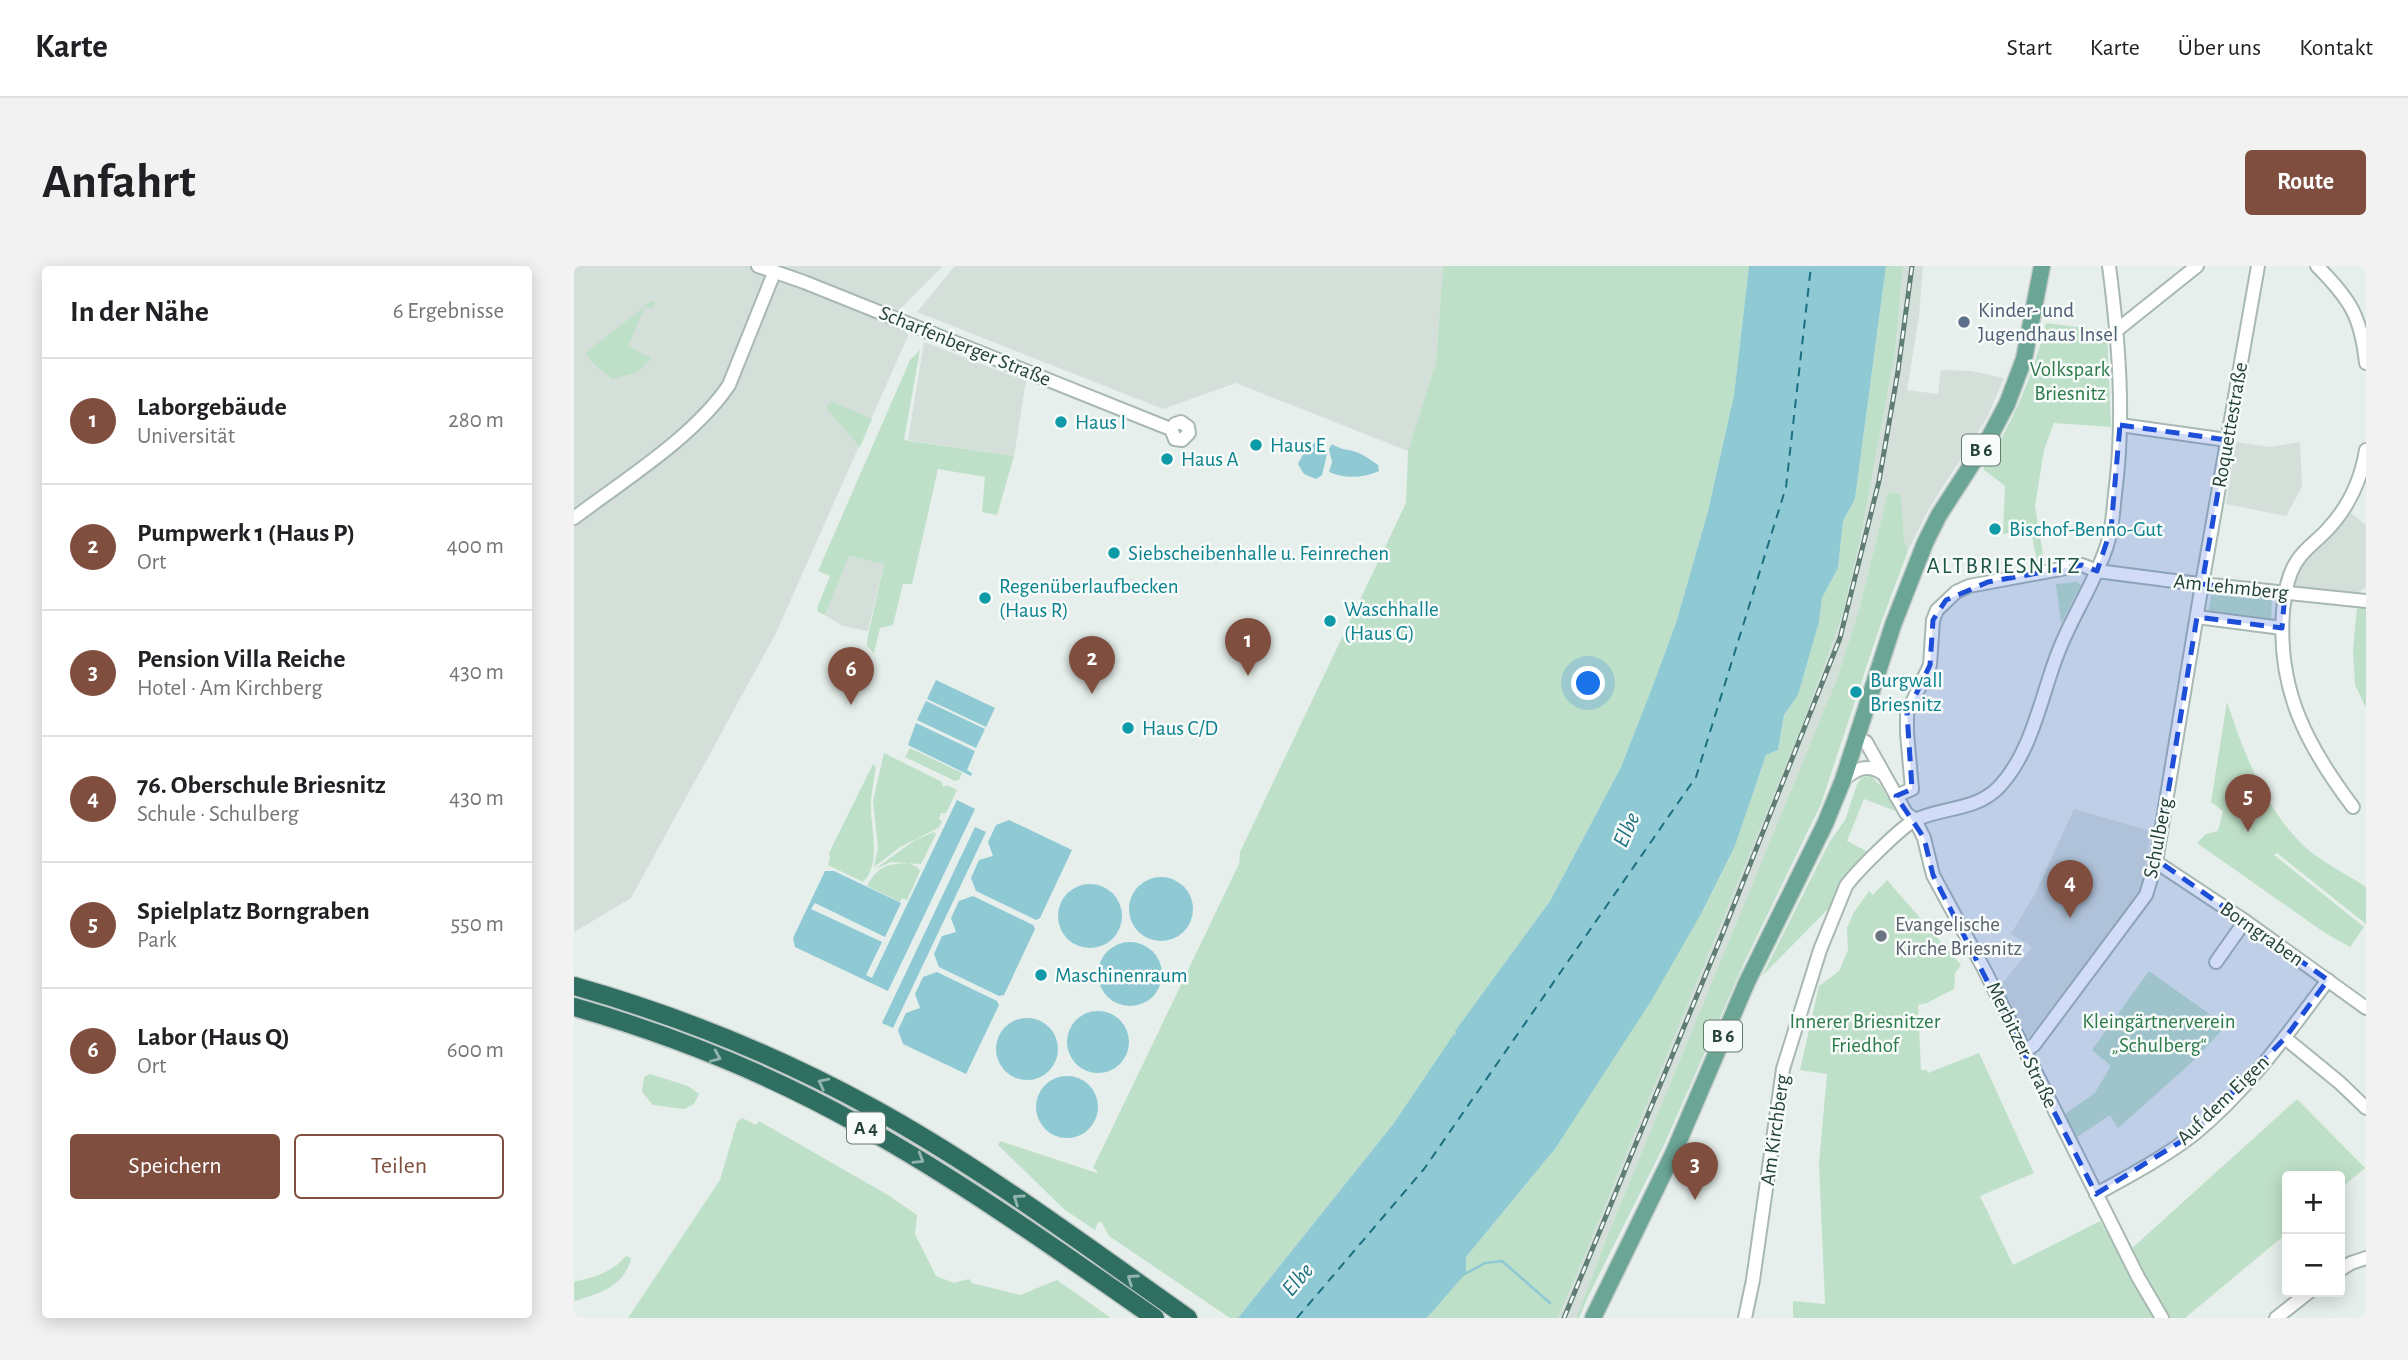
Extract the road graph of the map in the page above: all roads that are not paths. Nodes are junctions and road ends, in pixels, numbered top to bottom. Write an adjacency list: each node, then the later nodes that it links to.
1 (758, 266): 7 (street, Scharfenberger Straße)
2 (2042, 266): 21 (main road, B 6)
3 (2109, 266): 8 (street)
4 (2197, 266): 8 (street)
5 (2258, 266): 12 (street, Roquettestraße)
6 (2317, 266): 9 (street)
7 (774, 273): 11 (street, Scharfenberger Straße); 14 (street)
8 (2118, 330): 10 (street)
9 (2366, 363)
10 (2120, 425): 12 (street); 15 (street)
11 (1171, 429)
12 (2227, 440): 16 (street, Roquettestraße)
13 (2366, 450): 17 (street)
14 (574, 518)
15 (2096, 571): 16 (street, Am Lehmberg); 24 (street); 26 (street)
16 (2202, 584): 17 (street, Am Lehmberg); 19 (street, Schulberg)
17 (2285, 593): 18 (street, Am Lehmberg); 20 (street)
18 (2366, 601)
19 (2197, 617): 20 (street, Am Lehmberg); 27 (street, Schulberg)
20 (2282, 628): 25 (street)
21 (1856, 737): 22 (street, Merbitzer Straße); 23 (main road, B 6)
22 (1884, 774): 23 (street); 24 (street, Merbitzer Straße)
23 (1843, 780): 44 (main road, B 6)
24 (1896, 796): 26 (street, Merbitzer Straße)
25 (2353, 807)
26 (1915, 820): 35 (street, Merbitzer Straße); 45 (street, Am Kirchberg)
27 (2156, 862): 28 (street, Borngraben); 35 (street, Schulberg)
28 (2245, 921): 29 (street); 30 (street, Borngraben)
29 (2216, 962)
30 (2328, 980): 32 (street, Borngraben); 34 (street, Auf dem Eigen)
31 (574, 986): 43 (highway, A 4, one-way to 31)
32 (2366, 1008)
33 (580, 1009): 42 (highway, A 4, one-way to 42)
34 (2285, 1038): 36 (street); 37 (street, Auf dem Eigen)
35 (2024, 1051): 37 (street, Merbitzer Straße)
36 (2366, 1108)
37 (2096, 1194): 46 (street, Merbitzer Straße)
38 (2366, 1258): 39 (street)
39 (2345, 1268)
40 (2304, 1297): 41 (street)
41 (2285, 1315)
42 (1155, 1318)
43 (1188, 1318)
44 (1593, 1318)
45 (1745, 1318)
46 (2162, 1318)

